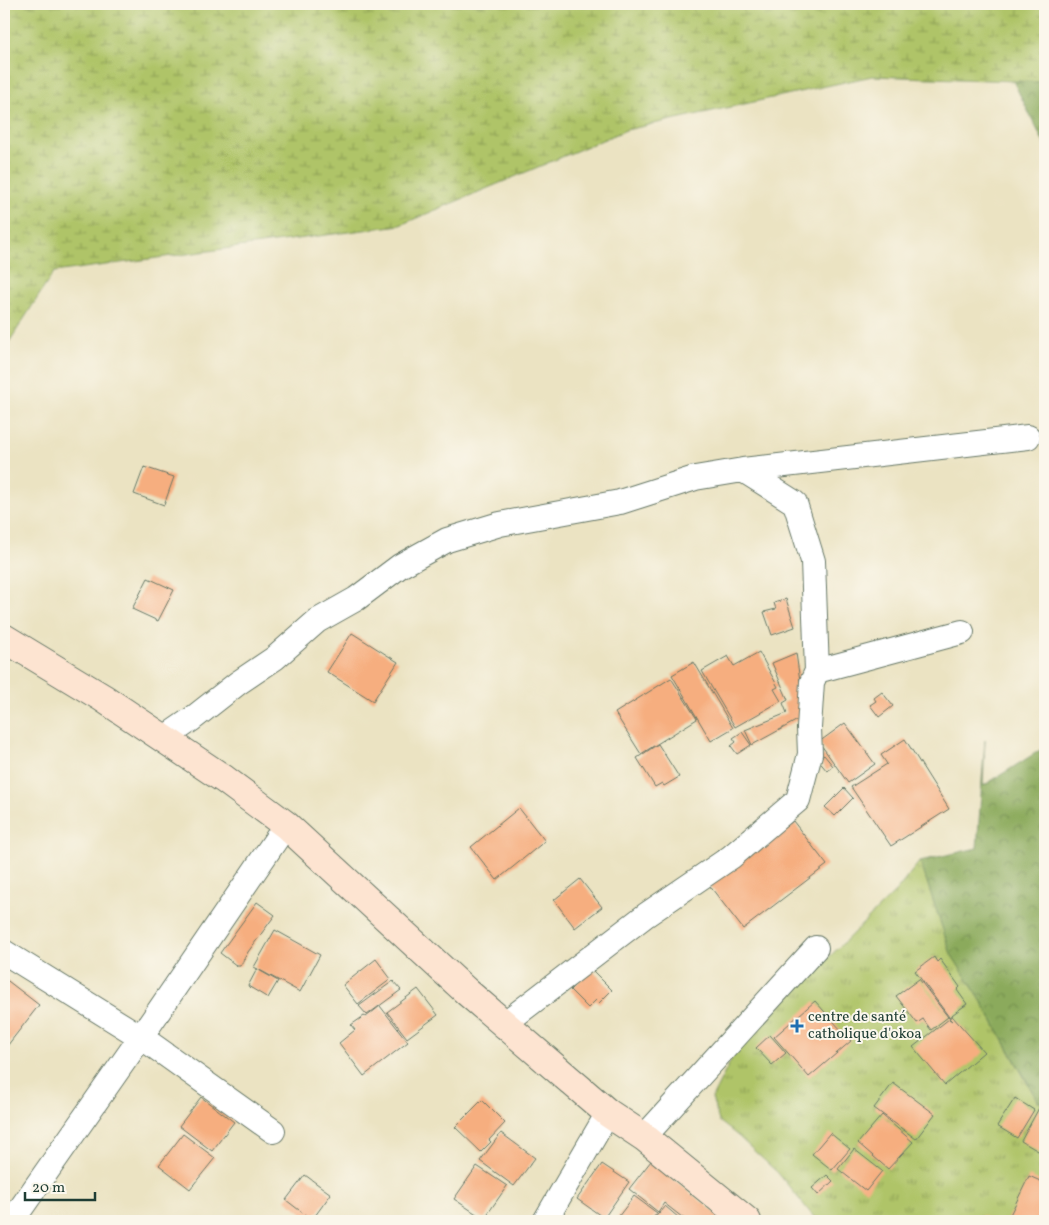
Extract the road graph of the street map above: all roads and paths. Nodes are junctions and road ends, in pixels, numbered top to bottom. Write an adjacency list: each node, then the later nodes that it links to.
1 (1028, 437): 2 (street)
2 (743, 470): 5 (street); 6 (street)
3 (962, 632): 5 (street)
4 (4, 638): 6 (main road)
5 (817, 671): 10 (street)
6 (163, 739): 7 (main road)
7 (286, 825): 10 (main road); 11 (street)
8 (816, 948): 14 (street)
9 (4, 952): 11 (street)
10 (505, 1023): 12 (main road)
11 (141, 1037): 13 (street); 15 (street)
12 (608, 1113): 14 (main road); 16 (street)
13 (272, 1131)
14 (644, 1137): 17 (main road)
15 (20, 1218)
16 (545, 1221)
17 (747, 1221)

